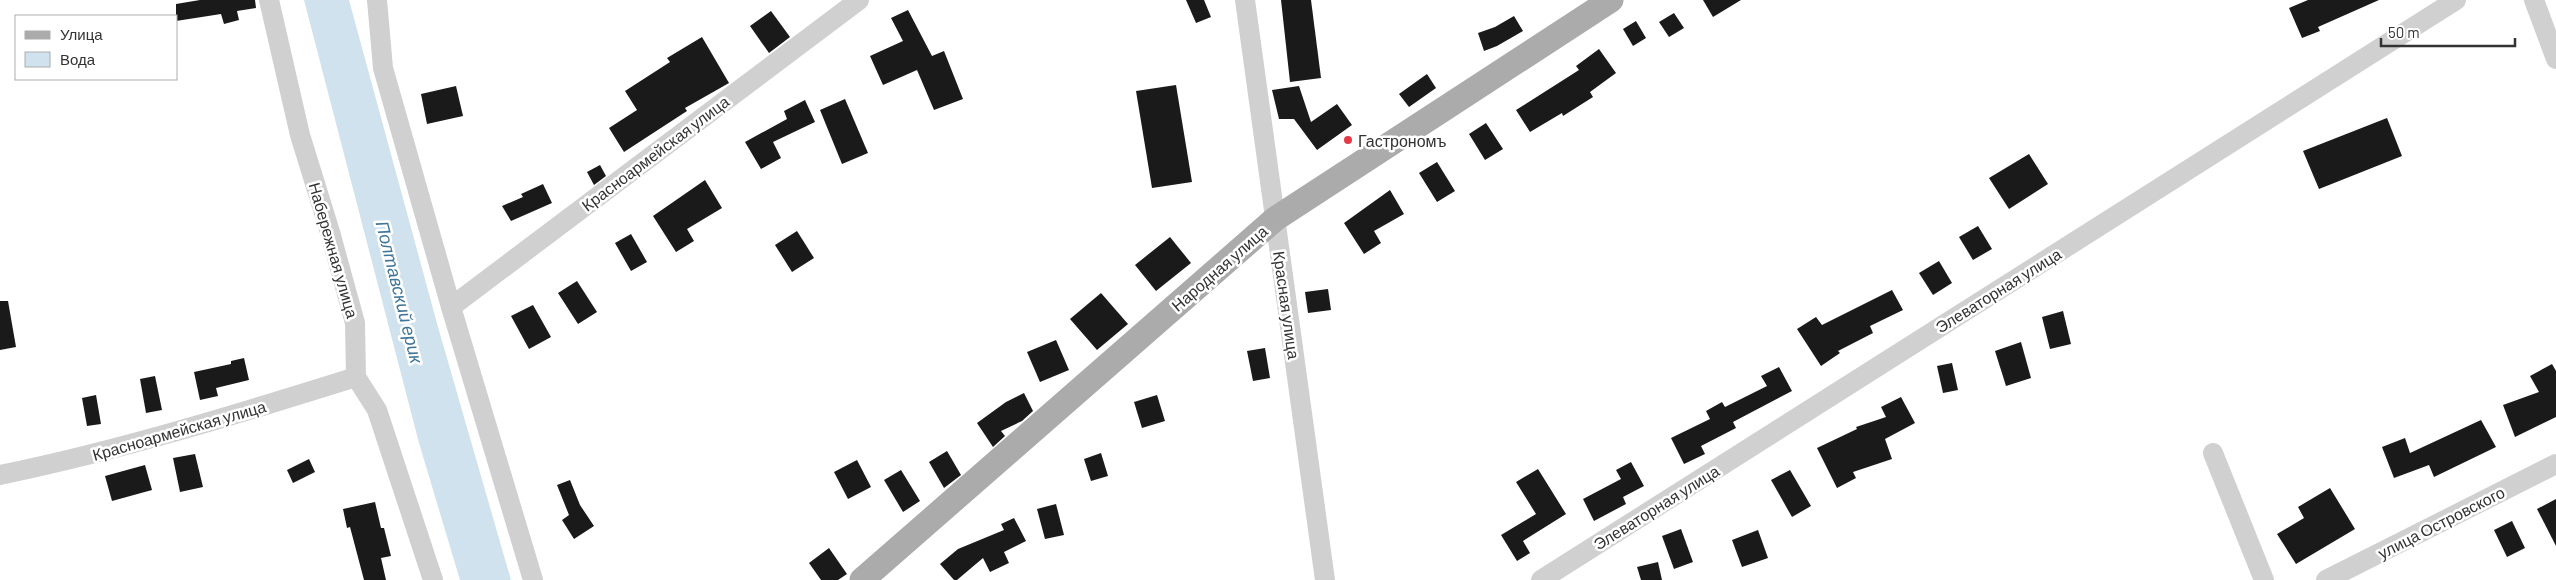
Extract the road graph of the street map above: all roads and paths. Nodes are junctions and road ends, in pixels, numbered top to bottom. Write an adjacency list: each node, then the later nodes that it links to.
1 (269, 0): 11 (street, Набережная улица)
2 (377, 0): 10 (street)
3 (859, 0): 10 (street, Красноармейская улица)
4 (1245, 0): 9 (street, Красная улица)
5 (1611, 0): 9 (main road, Народная улица)
6 (2456, 0): 19 (street, Элеваторная улица)
7 (2534, 0): 8 (street)
8 (2556, 59)
9 (1276, 219): 17 (main road, Народная улица); 18 (street, Красная улица)
10 (451, 307): 16 (street)
11 (356, 377): 14 (street, Красноармейская улица); 15 (street)
12 (2213, 453): 20 (street)
13 (2556, 464): 21 (street, улица Островского)
14 (0, 475)
15 (433, 580)
16 (534, 580)
17 (862, 580)
18 (1325, 580)
19 (1541, 580)
20 (2264, 580)
21 (2326, 580)

